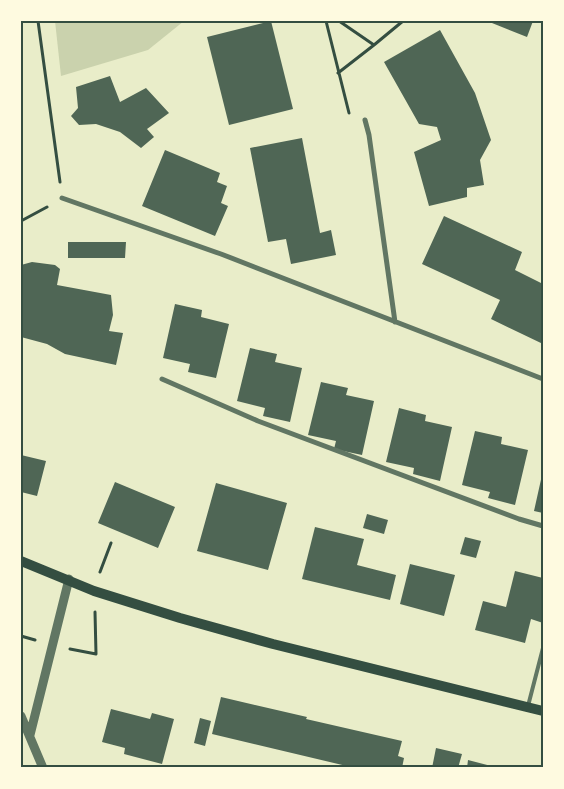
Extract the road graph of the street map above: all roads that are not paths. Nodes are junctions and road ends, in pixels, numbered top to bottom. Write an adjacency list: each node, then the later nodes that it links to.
1 (365, 120): 3 (street)
2 (62, 198): 3 (street)
3 (395, 322): 5 (street)
4 (162, 379): 6 (street)
5 (543, 380)
6 (543, 526)
7 (21, 561): 8 (main road)
8 (69, 580): 10 (main road); 13 (street)
9 (543, 648): 10 (lane)
10 (528, 708): 11 (main road)
11 (543, 711)
12 (21, 716): 13 (street)
13 (30, 735): 14 (street)
14 (43, 768)

